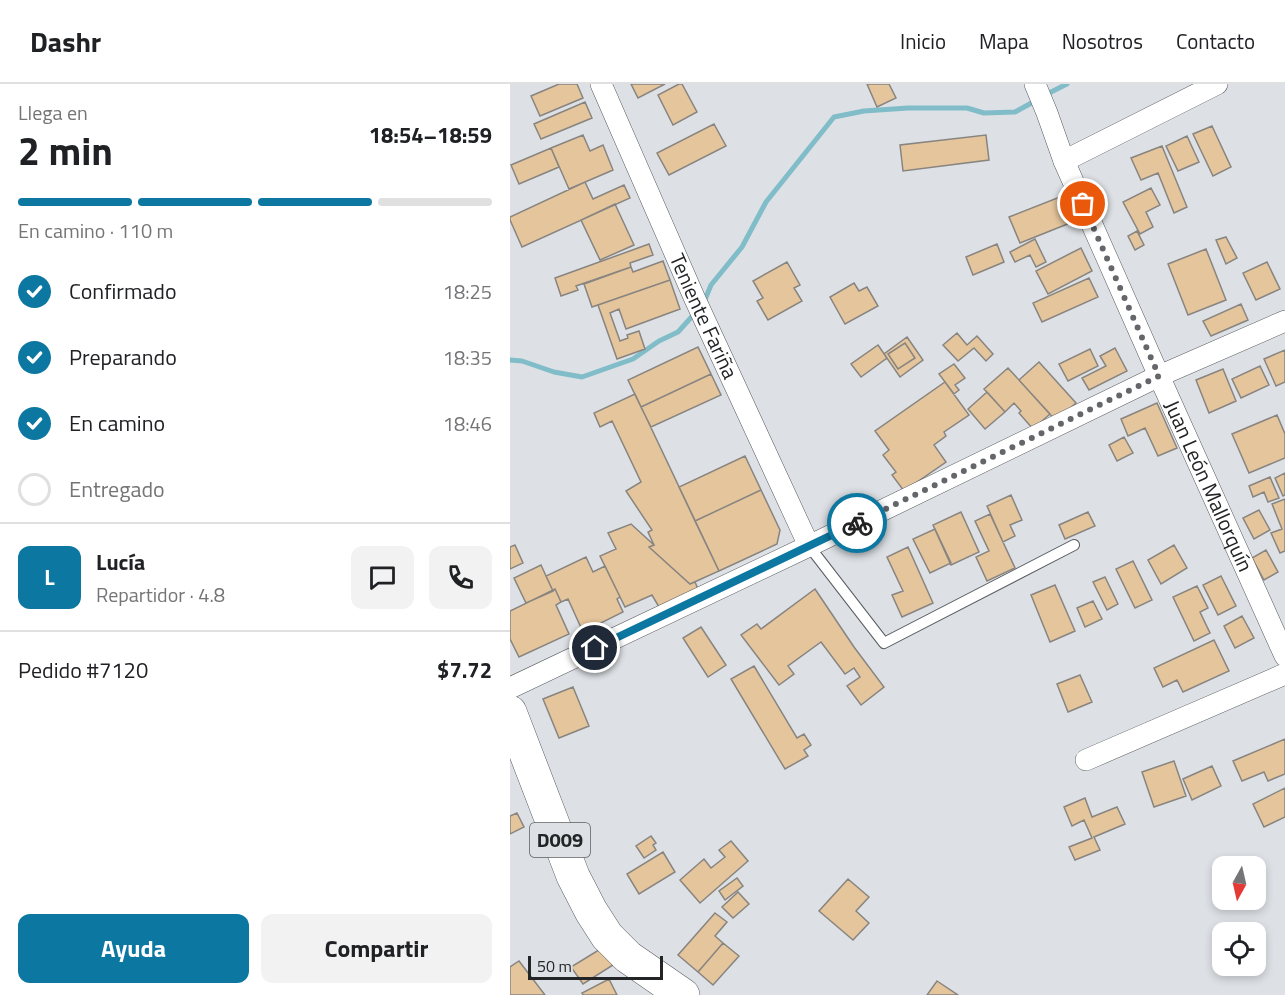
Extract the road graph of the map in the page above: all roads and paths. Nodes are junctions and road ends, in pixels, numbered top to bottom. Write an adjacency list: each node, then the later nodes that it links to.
1 (601, 84): 8 (street, Teniente Fariña)
2 (1035, 84): 4 (street, Juan León Mallorquín)
3 (1217, 84): 4 (street)
4 (1064, 161): 6 (street, Juan León Mallorquín)
5 (1285, 321): 6 (street)
6 (1159, 376): 8 (street); 9 (street, Juan León Mallorquín)
7 (1074, 544): 8 (lane)
8 (808, 546): 11 (street)
9 (1285, 656)
10 (1285, 674): 13 (street)
11 (510, 688)
12 (510, 712): 14 (main road, D009)
13 (1086, 759)
14 (683, 995)

